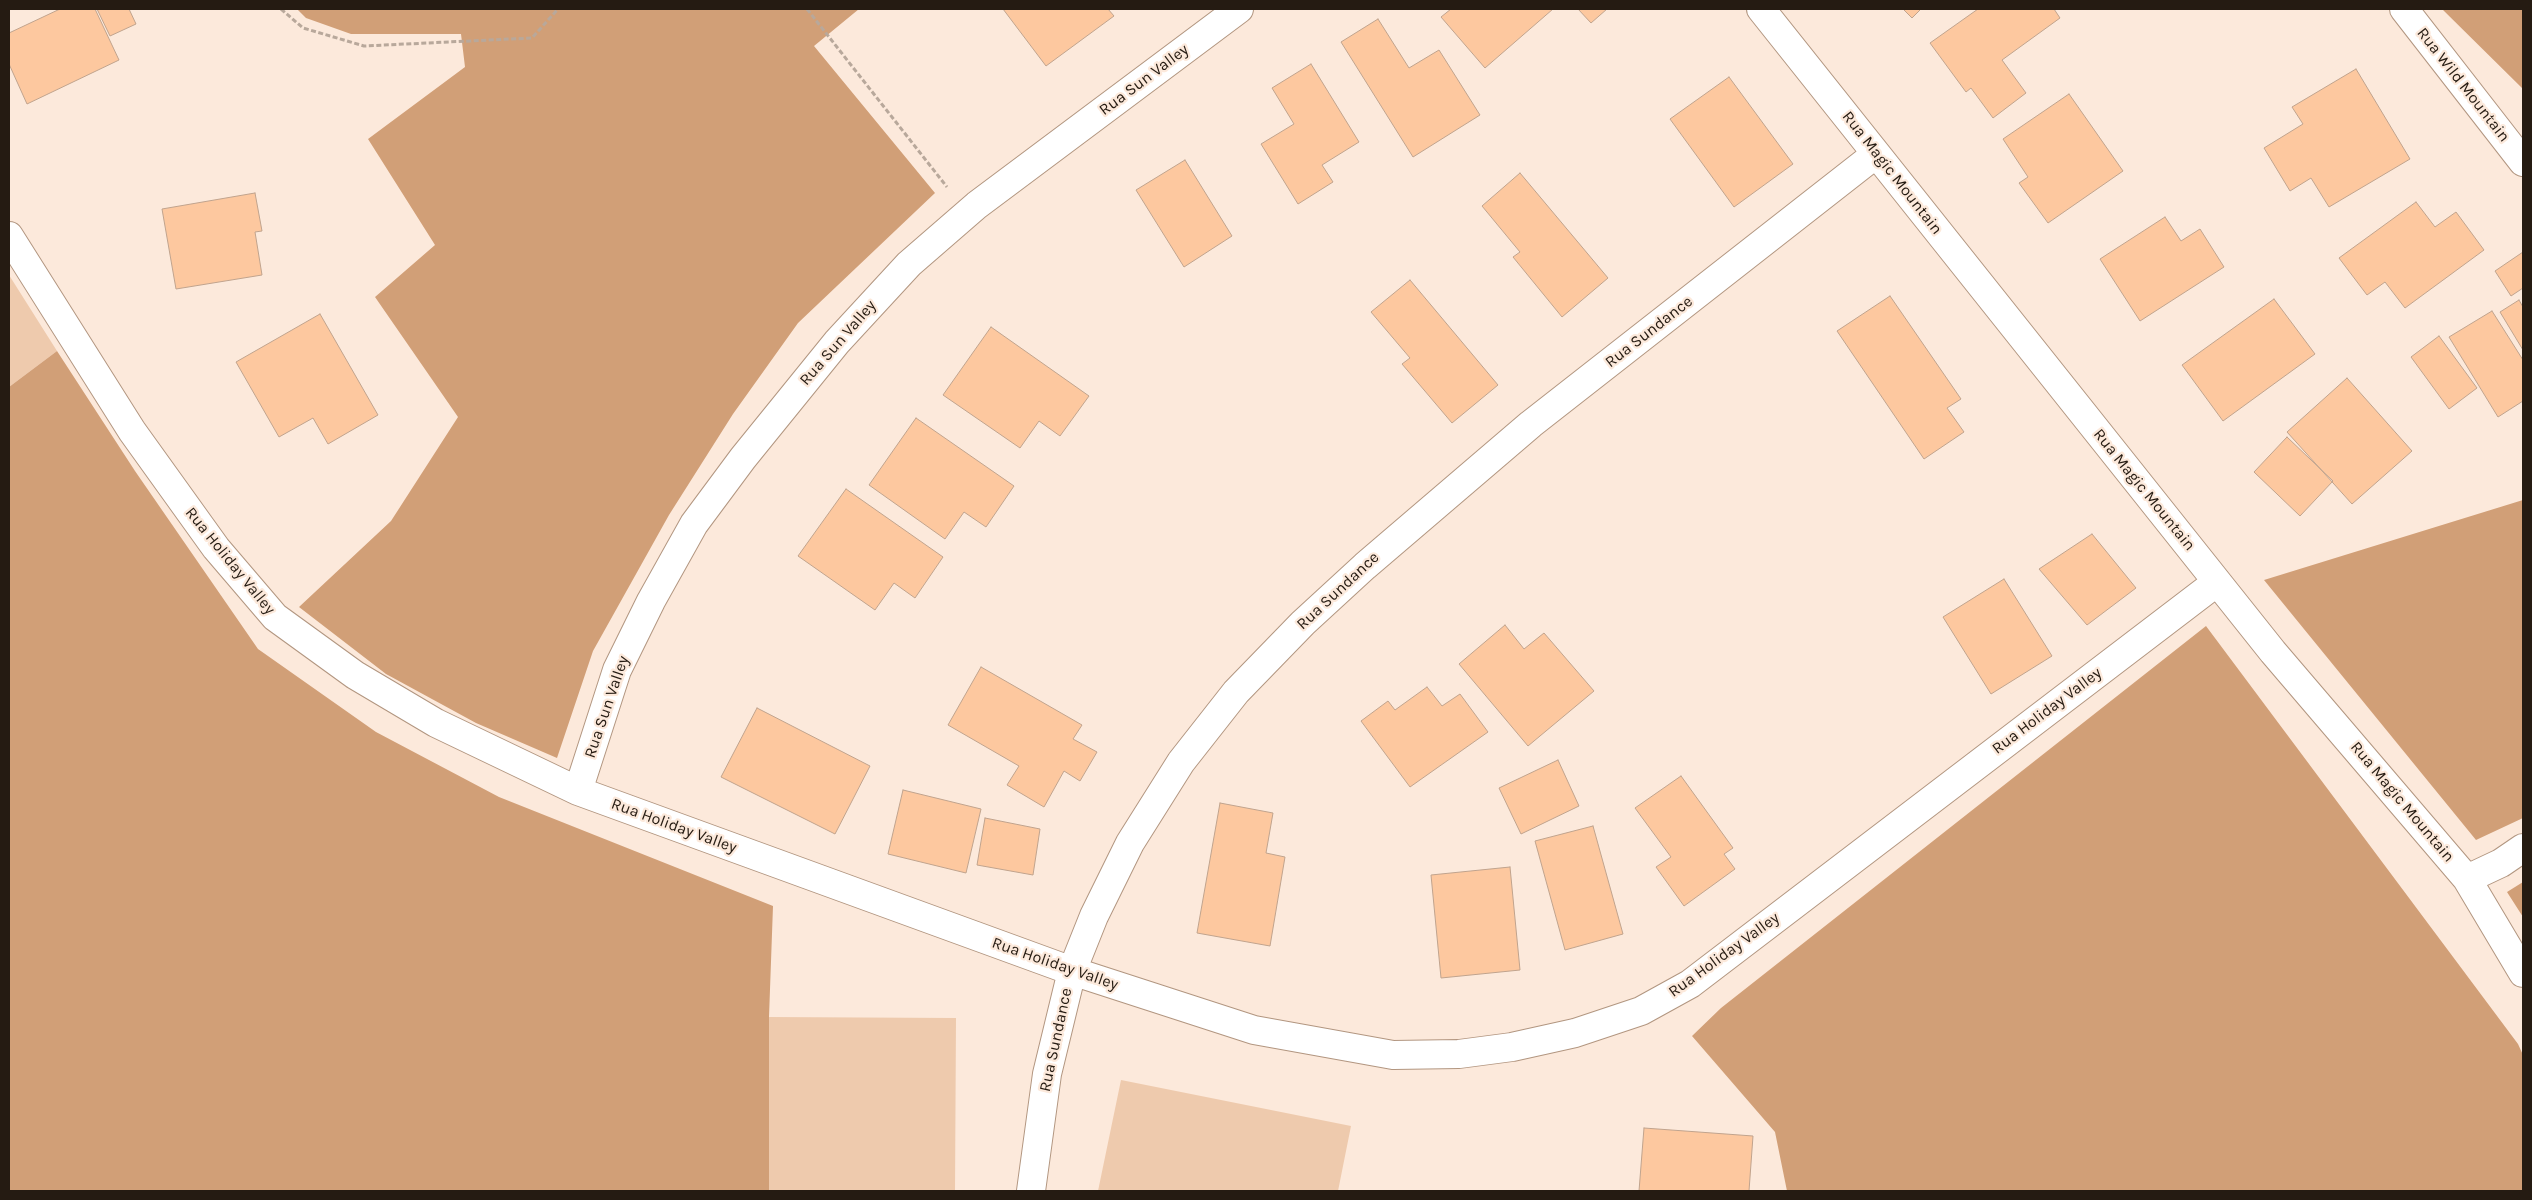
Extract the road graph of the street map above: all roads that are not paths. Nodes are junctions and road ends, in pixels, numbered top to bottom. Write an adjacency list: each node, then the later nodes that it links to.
1 (1239, 9): 8 (street, Rua Sun Valley)
2 (1761, 9): 4 (street, Rua Magic Mountain)
3 (2404, 9): 5 (street, Rua Wild Mountain)
4 (1876, 154): 7 (street, Rua Magic Mountain); 11 (street, Rua Sundance)
5 (2523, 162)
6 (9, 236): 8 (street, Rua Holiday Valley)
7 (2217, 582): 10 (street, Rua Magic Mountain); 11 (street, Rua Holiday Valley)
8 (578, 791): 11 (street, Rua Holiday Valley)
9 (2523, 848): 10 (street)
10 (2467, 879): 12 (street, Rua Magic Mountain)
11 (1072, 971): 13 (street, Rua Sundance)
12 (2523, 973)
13 (1031, 1191)

